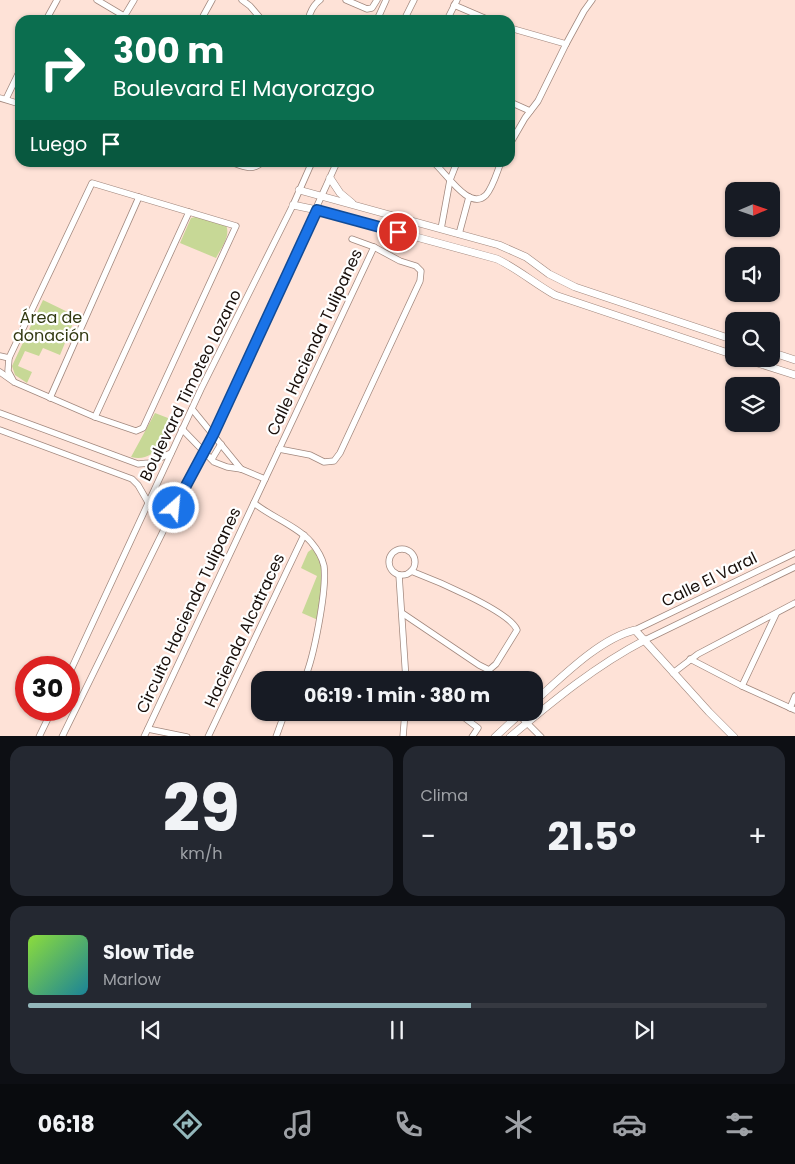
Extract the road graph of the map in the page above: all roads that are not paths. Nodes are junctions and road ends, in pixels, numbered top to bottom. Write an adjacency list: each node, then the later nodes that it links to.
1 (57, 0): 13 (street)
2 (97, 0): 14 (street)
3 (134, 0): 15 (street)
4 (212, 0): 16 (street)
5 (242, 0): 17 (street)
6 (346, 0): 7 (street)
7 (377, 0)
8 (386, 0): 19 (street)
9 (414, 0): 20 (street)
10 (592, 0): 24 (street)
11 (316, 1): 18 (street)
12 (455, 3): 21 (street); 22 (street)
13 (49, 15)
14 (119, 15)
15 (125, 15)
16 (204, 15)
17 (258, 15)
18 (309, 15)
19 (379, 15)
20 (406, 15)
21 (449, 15)
22 (479, 15)
23 (515, 29): 24 (street)
24 (566, 44): 29 (street)
25 (15, 79): 26 (street)
26 (3, 99): 27 (street)
27 (15, 103)
28 (515, 104): 29 (street)
29 (530, 111): 30 (street)
30 (515, 136)
31 (310, 167): 38 (street, Boulevard Timoteo Lozano)
32 (335, 167): 36 (street)
33 (438, 167): 37 (street)
34 (455, 167): 37 (street)
35 (499, 167): 41 (street)
36 (330, 178): 40 (street); 43 (street)
37 (450, 180): 41 (street); 46 (street)
38 (299, 190): 40 (street); 42 (street, Boulevard Timoteo Lozano)
39 (139, 197): 45 (street); 55 (street); 61 (street)
40 (322, 197): 43 (street); 44 (street)
41 (469, 197): 47 (street)
42 (293, 205): 44 (street); 62 (street, Boulevard Timoteo Lozano)
43 (354, 205): 46 (street)
44 (317, 210): 49 (street); 67 (street)
45 (189, 212): 64 (street); 64 (street)
46 (441, 229): 47 (street); 49 (street)
47 (459, 234): 51 (street)
48 (352, 239): 50 (street, Calle Hacienda Tulipanes)
49 (451, 246): 52 (street)
50 (374, 247): 69 (street, Calle Hacienda Tulipanes); 69 (street, Calle Hacienda Tulipanes)
51 (725, 337)
52 (725, 352)
53 (780, 355): 56 (street)
54 (0, 356): 55 (street)
55 (9, 358): 60 (street)
56 (795, 360)
57 (769, 367): 59 (street)
58 (0, 372): 60 (street)
59 (795, 376)
60 (14, 382): 61 (street)
61 (50, 398): 64 (street)
62 (192, 409): 65 (street, Boulevard Timoteo Lozano); 67 (street)
63 (0, 413): 71 (street)
64 (95, 417)
65 (182, 429): 70 (street); 71 (street, Boulevard Timoteo Lozano)
66 (0, 430): 76 (street)
67 (213, 435): 68 (street); 70 (street)
68 (221, 444): 72 (street); 73 (street)
69 (279, 449): 74 (street, Calle Hacienda Tulipanes)
70 (204, 451): 72 (street); 104 (street)
71 (171, 453): 76 (street, Boulevard Timoteo Lozano)
72 (212, 459): 73 (street)
73 (241, 469): 74 (street)
74 (265, 479): 75 (street, Circuito Hacienda Tulipanes)
75 (254, 503): 77 (street, Circuito Hacienda Tulipanes); 102 (street, Circuito Hacienda Tulipanes)
76 (149, 504): 87 (street, Boulevard Timoteo Lozano)
77 (304, 536): 89 (street, Circuito Hacienda Tulipanes); 107 (street, Hacienda Alcatraces)
78 (795, 553): 85 (street, Calle El Varal)
79 (795, 567): 86 (street, Calle El Varal)
80 (411, 571): 81 (street); 81 (street); 83 (street)
81 (400, 575): 83 (street)
82 (795, 603): 84 (street)
83 (402, 613): 90 (street)
84 (776, 614): 88 (street); 92 (street)
85 (635, 630): 86 (street); 93 (street)
86 (645, 640): 91 (street); 101 (street)
87 (77, 656)
88 (690, 659): 91 (street); 92 (street)
89 (307, 671)
90 (405, 671)
91 (673, 673): 114 (street)
92 (742, 686): 95 (street)
93 (543, 694)
94 (795, 696): 95 (street)
95 (792, 709)
96 (46, 721): 103 (street)
97 (282, 721): 108 (street)
98 (404, 721): 109 (street)
99 (468, 721): 110 (street)
100 (513, 721): 111 (street)
101 (527, 723): 112 (street); 113 (street)
102 (148, 728): 105 (street, Circuito Hacienda Tulipanes); 106 (street, Circuito Hacienda Tulipanes)
103 (39, 736)
104 (62, 736)
105 (144, 736)
106 (186, 736)
107 (208, 736)
108 (276, 736)
109 (403, 736)
110 (472, 736)
111 (495, 736)
112 (510, 736)
113 (541, 736)
114 (734, 736)

